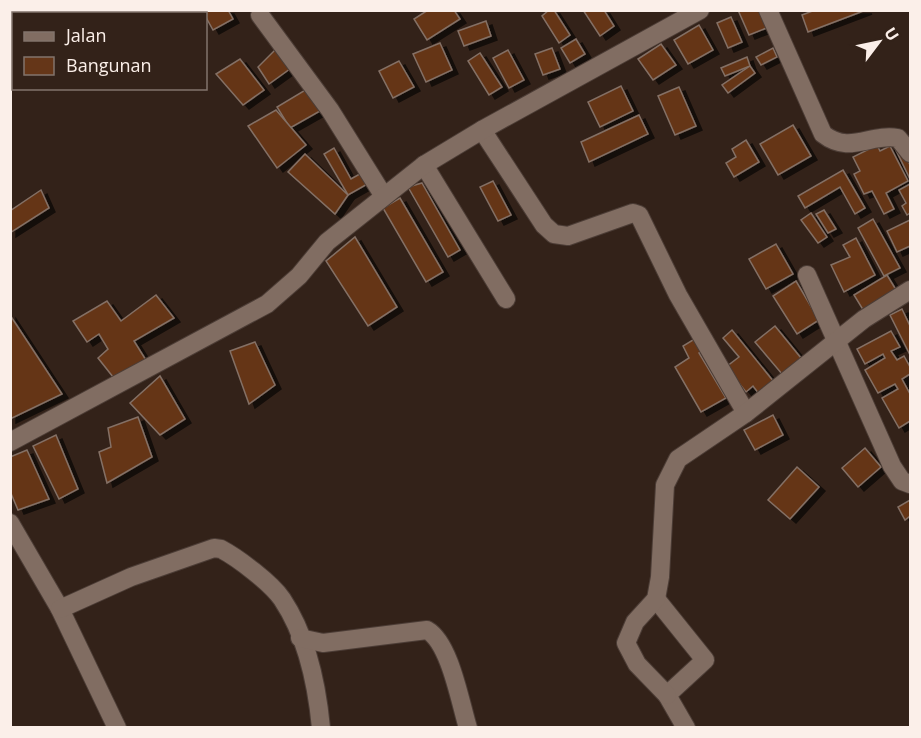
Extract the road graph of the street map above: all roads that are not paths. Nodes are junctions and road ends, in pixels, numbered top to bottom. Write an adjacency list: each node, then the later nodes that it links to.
1 (700, 10): 4 (street)
2 (768, 10): 5 (street)
3 (260, 15): 7 (street)
4 (482, 130): 6 (street); 12 (street)
5 (910, 153)
6 (424, 165): 7 (street); 10 (street)
7 (383, 195): 13 (street)
8 (807, 275): 11 (street)
9 (910, 290): 11 (street)
10 (506, 299)
11 (835, 340): 12 (street); 14 (street)
12 (746, 413): 16 (street)
13 (10, 442)
14 (910, 484)
15 (10, 523): 17 (street)
16 (656, 599): 19 (street); 19 (street)
17 (60, 609): 18 (street); 20 (street)
18 (300, 638): 21 (street); 22 (street)
19 (667, 694): 23 (street)
20 (117, 728)
21 (321, 728)
22 (468, 728)
23 (686, 728)

